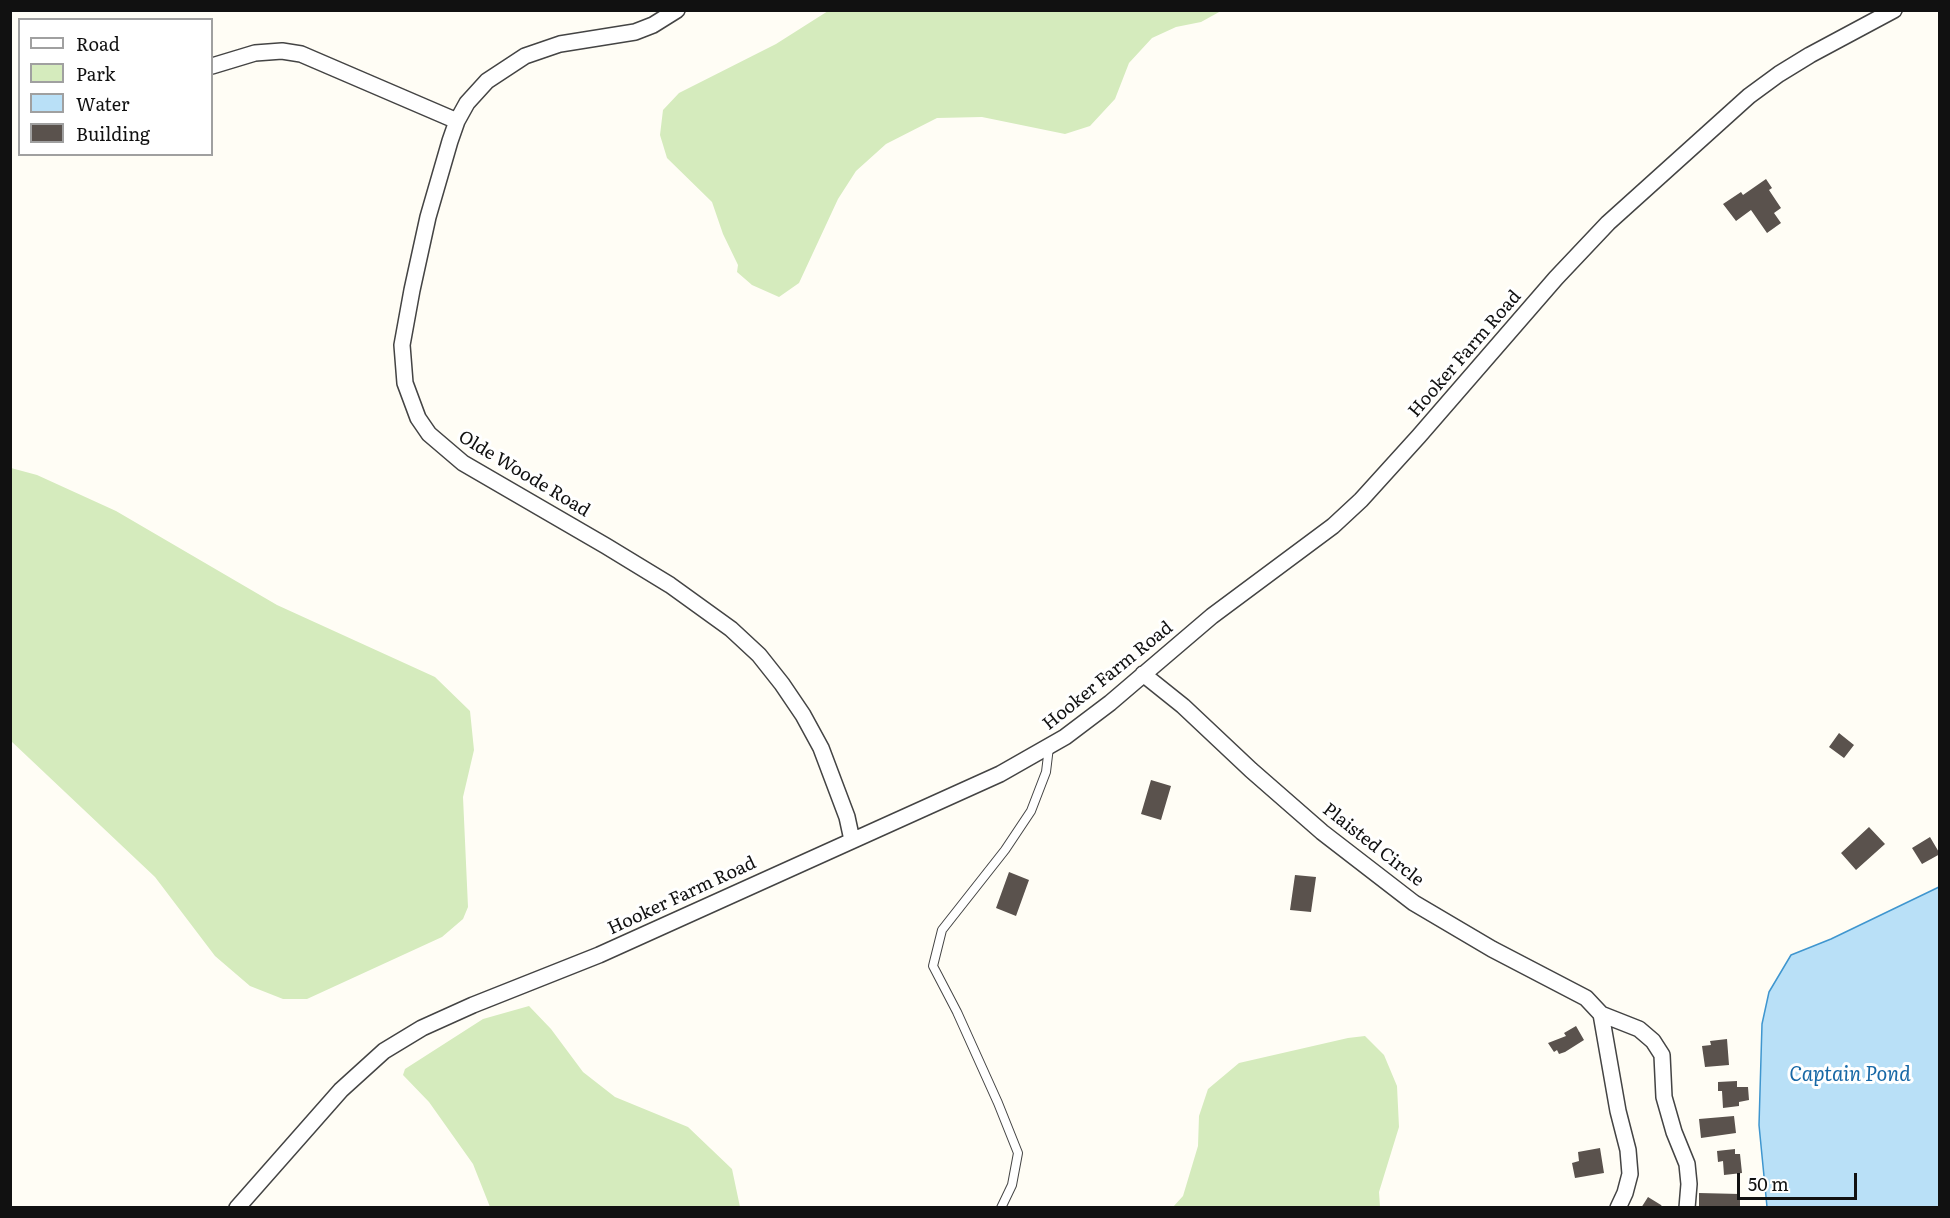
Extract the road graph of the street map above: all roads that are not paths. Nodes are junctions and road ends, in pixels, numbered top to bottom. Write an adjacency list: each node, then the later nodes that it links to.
1 (677, 10): 4 (street, Olde Woode Road)
2 (1894, 10): 5 (street, Hooker Farm Road)
3 (213, 66): 4 (street)
4 (457, 121): 7 (street, Olde Woode Road)
5 (1143, 674): 6 (street, Hooker Farm Road); 8 (street, Plaisted Circle)
6 (1049, 747): 7 (street, Hooker Farm Road); 10 (lane)
7 (852, 840): 9 (street, Hooker Farm Road)
8 (1601, 1014): 11 (street); 12 (street, Plaisted Circle)
9 (237, 1208)
10 (1001, 1208)
11 (1618, 1208)
12 (1687, 1208)

